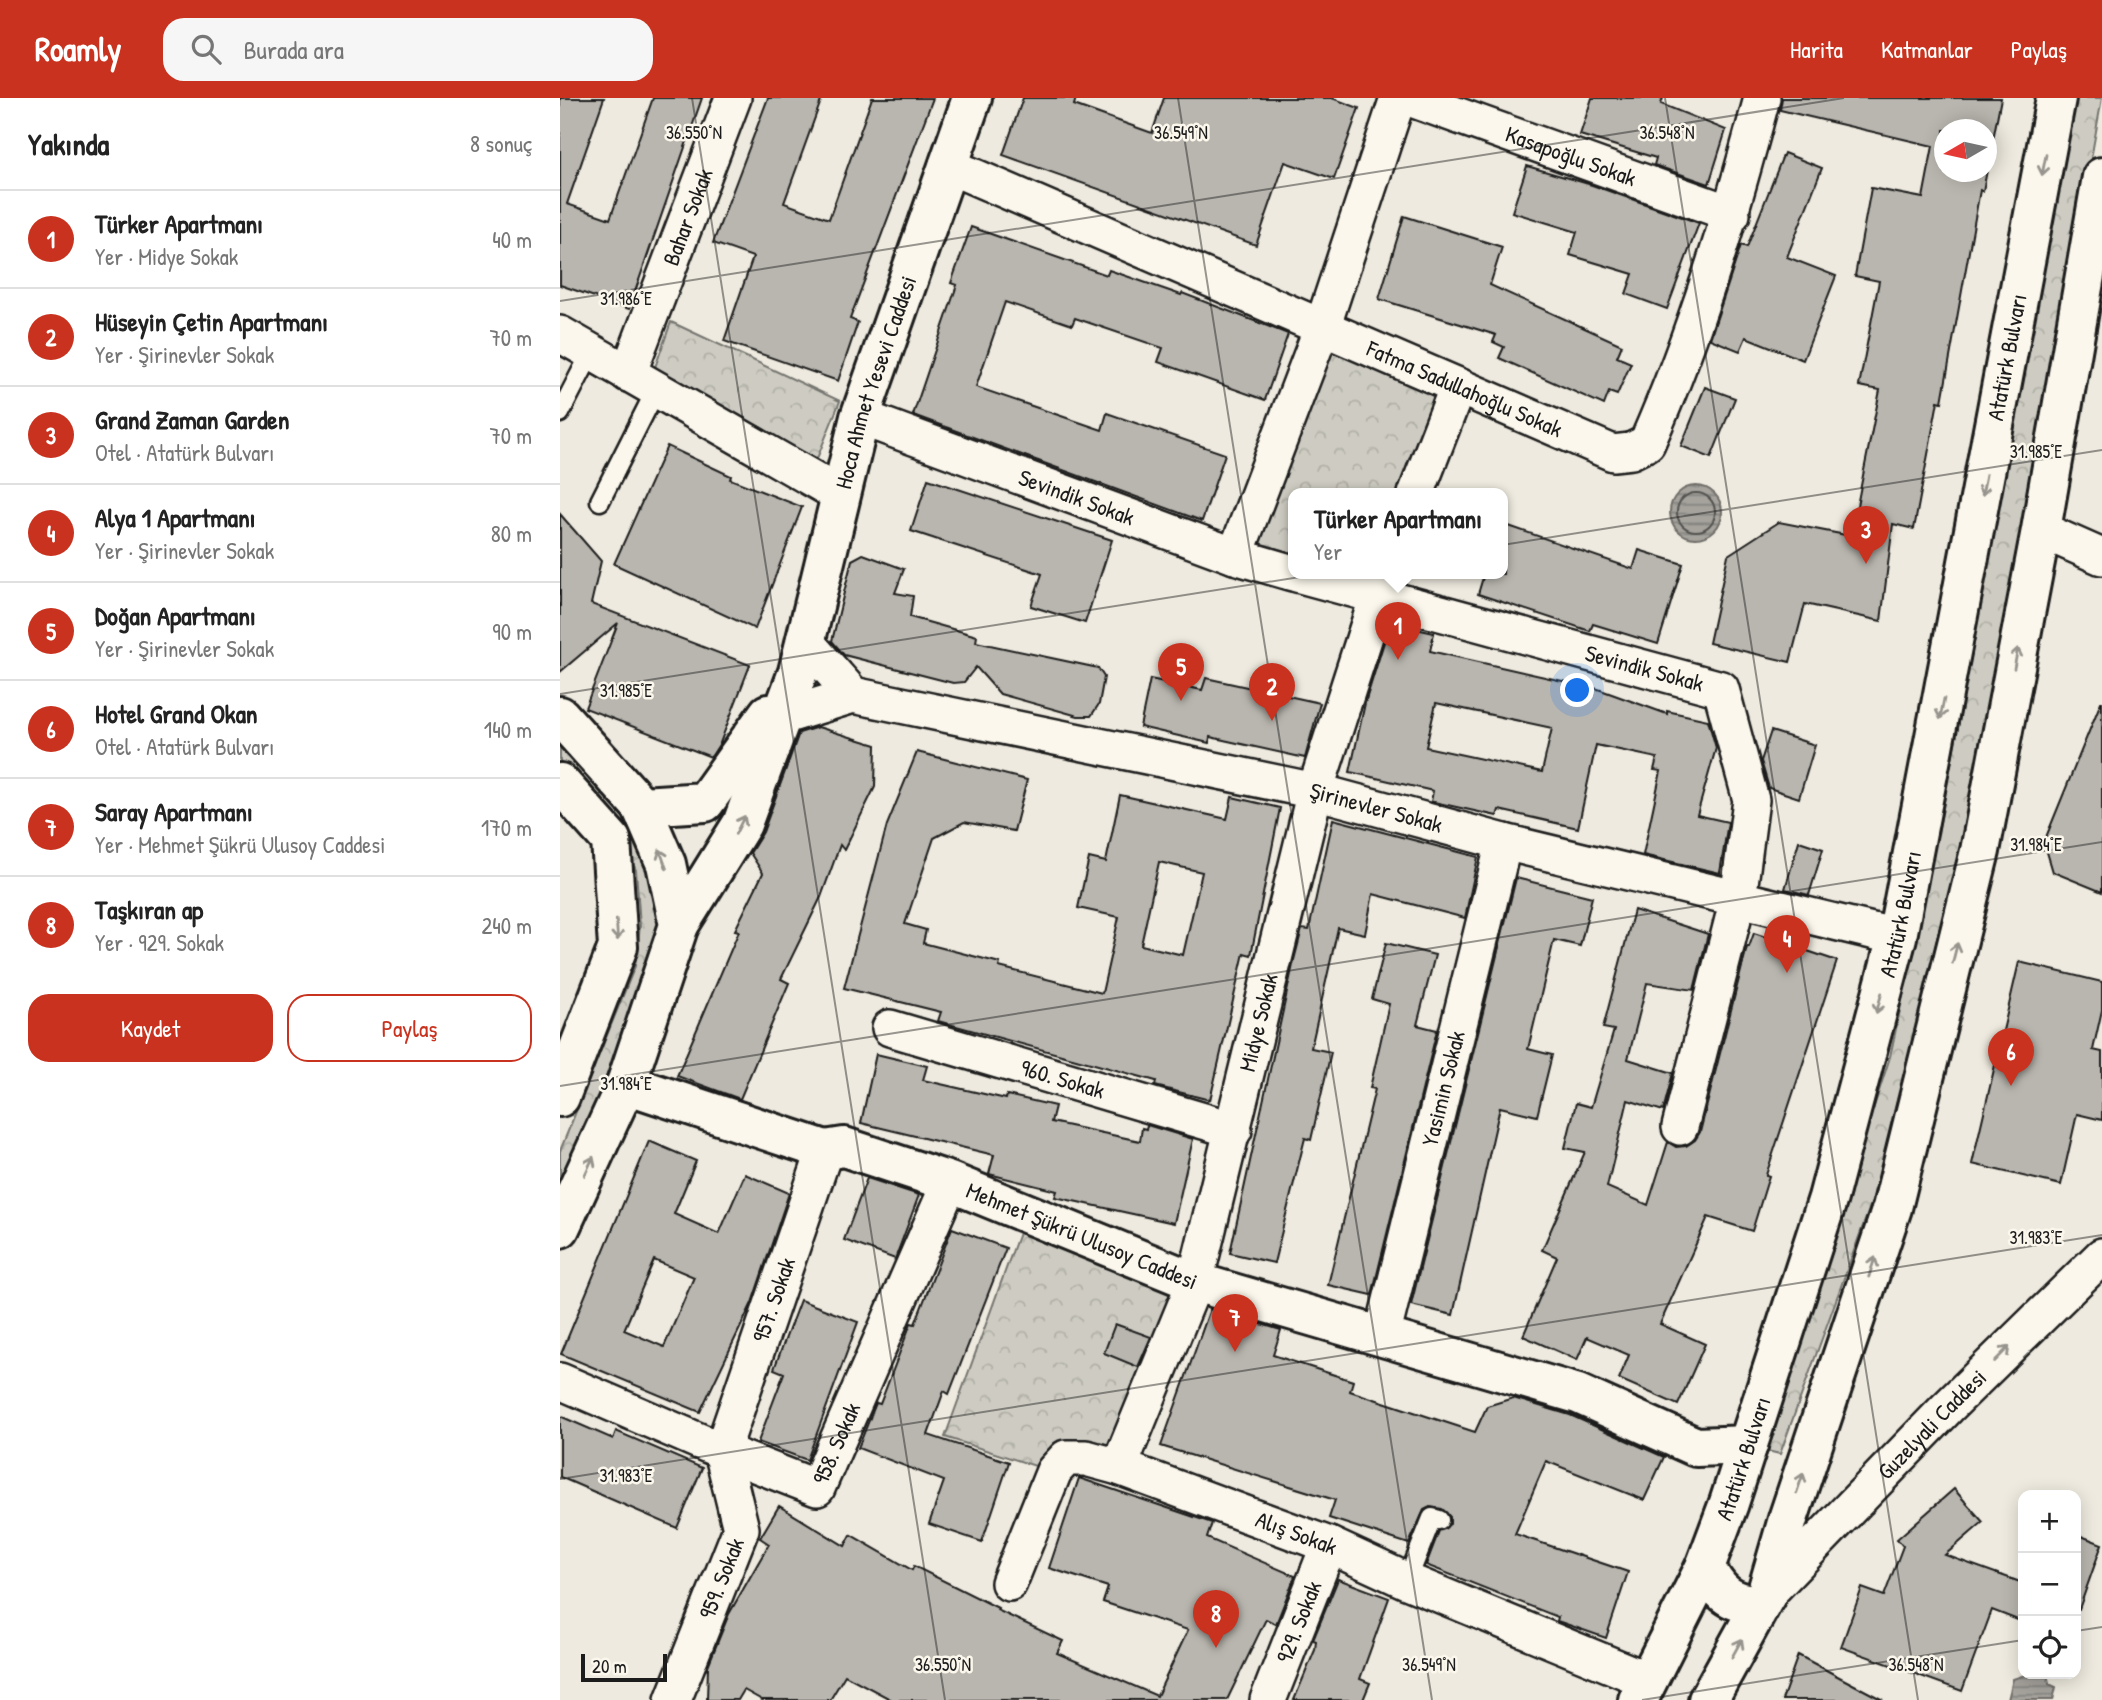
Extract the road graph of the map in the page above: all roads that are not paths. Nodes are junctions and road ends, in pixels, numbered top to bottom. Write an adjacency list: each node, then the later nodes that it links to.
1 (733, 98): 13 (street, Bahar Sokak)
2 (972, 98): 7 (street, Hoca Ahmet Yesevi Caddesi)
3 (1398, 98): 10 (street)
4 (1409, 98): 9 (street, Kasapoğlu Sokak)
5 (1762, 98): 9 (street, Fatma Sadullahoğlu Sokak)
6 (2056, 98): 36 (street, Atatürk Bulvarı, one-way to 36)
7 (947, 165): 10 (street, Fatma Sadullahoğlu Sokak); 16 (street, Hoca Ahmet Yesevi Caddesi)
8 (2102, 177): 20 (street)
9 (1732, 214): 14 (street, Fatma Sadullahoğlu Sokak)
10 (1322, 325): 14 (street, Fatma Sadullahoğlu Sokak); 21 (street)
11 (560, 334): 12 (street)
12 (591, 353): 13 (street); 15 (lane)
13 (642, 382): 18 (street); 19 (lane)
14 (1458, 386): 17 (street)
15 (560, 413)
16 (860, 417): 18 (street, Hoca Ahmet Yesevi Caddesi); 21 (street, Sevindik Sokak)
17 (1418, 488)
18 (839, 494): 26 (street, Hoca Ahmet Yesevi Caddesi)
19 (600, 501)
20 (2040, 530): 22 (street); 54 (street, one-way to 20)
21 (1235, 556): 23 (street, Sevindik Sokak)
22 (2102, 557)
23 (1288, 572)
24 (1330, 579): 25 (street, Sevindik Sokak)
25 (1380, 586): 31 (street, Midye Sokak); 34 (street, Sevindik Sokak)
26 (801, 656): 27 (street); 29 (street, Hoca Ahmet Yesevi Caddesi); 32 (street, Hoca Ahmet Yesevi Caddesi)
27 (853, 695): 29 (street, Şirinevler Sokak); 31 (street, Şirinevler Sokak)
28 (560, 716): 32 (street)
29 (781, 717): 35 (street, Hoca Ahmet Yesevi Caddesi, one-way to 29)
30 (560, 783): 39 (street, one-way to 39)
31 (1315, 791): 33 (street, Şirinevler Sokak); 41 (street, Midye Sokak)
32 (641, 806): 35 (street, one-way to 32)
33 (1504, 842): 34 (street, Şirinevler Sokak); 47 (street, Yasimin Sokak)
34 (1738, 899): 36 (street, Şirinevler Sokak); 40 (street, Sevindik Sokak)
35 (679, 925): 38 (street, Hoca Ahmet Yesevi Caddesi)
36 (1897, 937): 49 (street, Atatürk Bulvarı, one-way to 49)
37 (890, 1028): 41 (street, 960. Sokak)
38 (626, 1084): 42 (street, Mehmet Şükrü Ulusoy Caddesi); 44 (street, Hoca Ahmet Yesevi Caddesi, one-way to 38)
39 (562, 1085)
40 (1680, 1127)
41 (1234, 1129): 46 (street, Midye Sokak)
42 (825, 1150): 43 (street, Mehmet Şükrü Ulusoy Caddesi); 51 (street, 957. Sokak)
43 (950, 1182): 46 (street, Mehmet Şükrü Ulusoy Caddesi); 51 (street, 958. Sokak)
44 (560, 1228)
45 (2102, 1256): 60 (street, Guzelyali Caddesi, one-way to 45)
46 (1195, 1282): 47 (street, Mehmet Şükrü Ulusoy Caddesi); 52 (street, Midye Sokak)
47 (1382, 1336): 50 (street, Mehmet Şükrü Ulusoy Caddesi)
48 (560, 1381): 51 (street, 958. Sokak)
49 (1748, 1445): 50 (street, Mehmet Şükrü Ulusoy Caddesi); 53 (street, Atatürk Bulvarı)
50 (1696, 1447): 53 (street)
51 (722, 1451): 62 (street, 959. Sokak)
52 (1119, 1467): 56 (street, Alış Sokak); 59 (street, Alış Sokak)
53 (1729, 1503): 54 (street); 57 (street, Atatürk Bulvarı)
54 (1788, 1519): 60 (street)
55 (1439, 1520): 58 (lane)
56 (1329, 1545): 58 (street, Alış Sokak); 63 (street, 929. Sokak)
57 (1705, 1567): 60 (street); 61 (street, Atatürk Bulvarı)
58 (1407, 1581): 61 (street, Alış Sokak)
59 (1009, 1583)
60 (1766, 1595): 64 (street, one-way to 60)
61 (1643, 1690)
62 (683, 1697)
63 (1268, 1700)
64 (1708, 1700)

